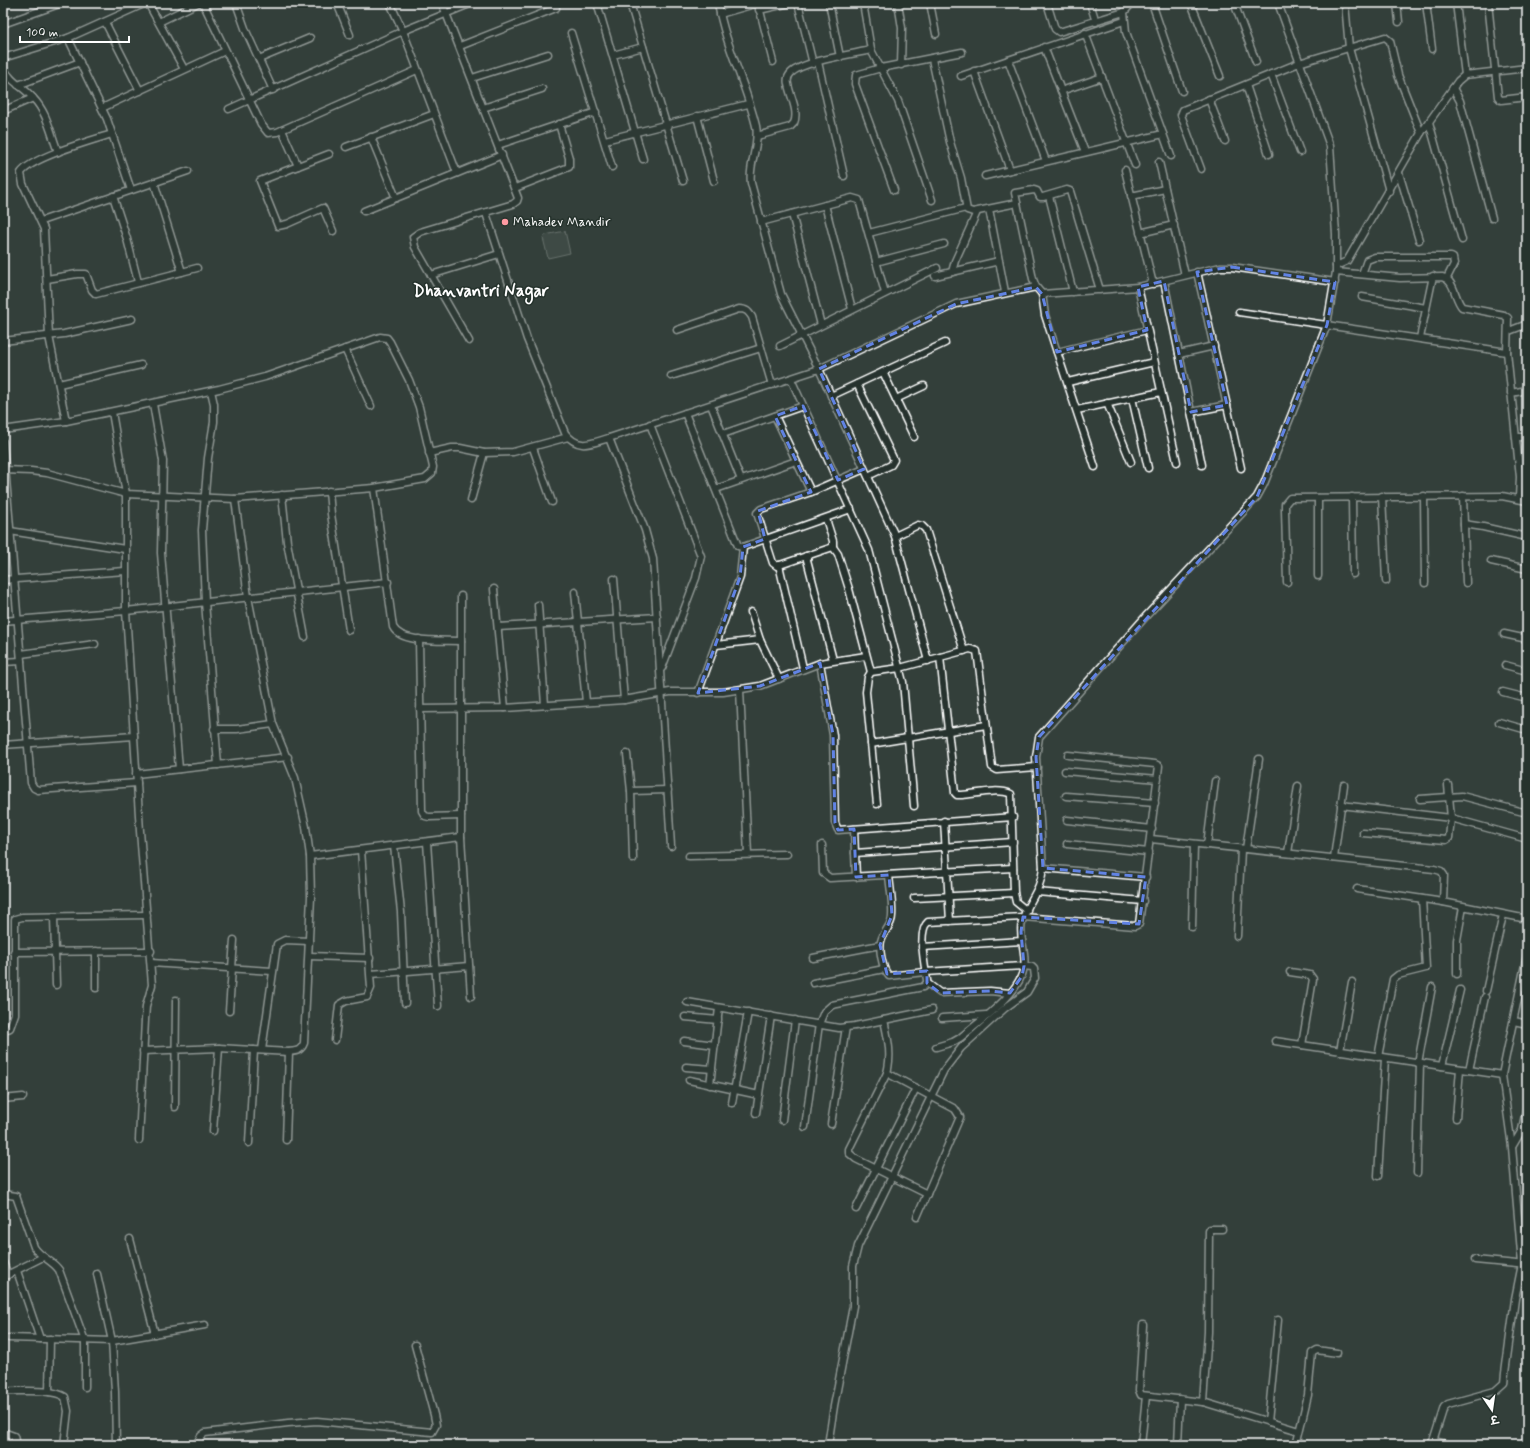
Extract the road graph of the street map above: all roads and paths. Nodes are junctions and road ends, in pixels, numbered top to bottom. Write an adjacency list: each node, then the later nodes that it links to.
1 (62, 3): 41 (street)
2 (147, 3): 37 (street); 38 (street)
3 (198, 3): 38 (street)
4 (203, 3): 55 (street)
5 (236, 3): 61 (street)
6 (337, 3): 46 (street)
7 (390, 3): 42 (street)
8 (442, 3): 34 (street)
9 (472, 3): 34 (street)
10 (597, 3): 58 (street)
11 (630, 3): 50 (street)
12 (718, 3): 35 (street)
13 (790, 3): 31 (street)
14 (798, 3): 67 (street)
15 (829, 3): 59 (street)
16 (863, 3): 53 (street)
17 (898, 3): 69 (street)
18 (930, 3): 45 (street)
19 (1047, 3): 39 (street)
20 (1090, 3): 39 (street)
21 (1132, 3): 33 (street)
22 (1152, 3): 90 (street)
23 (1192, 3): 80 (street)
24 (1234, 3): 66 (street)
25 (1278, 3): 68 (street)
26 (1345, 3): 52 (street)
27 (1397, 3): 40 (street)
28 (1426, 3): 54 (street)
29 (1456, 3): 78 (street)
30 (1488, 3): 76 (street)
31 (758, 5): 35 (street); 65 (street)
32 (556, 8): 49 (street)
33 (1124, 12): 36 (street); 39 (street)
34 (447, 13): 42 (street); 49 (street)
35 (720, 14): 95 (street)
36 (1124, 21): 44 (street); 110 (street)
37 (106, 22): 47 (street); 88 (street)
38 (158, 22): 73 (street)
39 (1096, 22)
40 (1399, 22)
41 (3, 24)
42 (403, 31): 74 (street); 87 (street)
43 (571, 33): 100 (street)
44 (1085, 33): 51 (street); 81 (street)
45 (936, 34)
46 (350, 35)
47 (68, 38): 60 (street); 64 (street)
48 (310, 38): 61 (street)
49 (460, 46): 82 (street)
50 (643, 47): 58 (street); 104 (street)
51 (1044, 47): 63 (street); 89 (street)
52 (1349, 48): 68 (street); 108 (street); 146 (street)
53 (872, 50): 59 (street); 71 (street)
54 (1432, 50)
55 (225, 51): 73 (street); 94 (street)
56 (962, 52): 62 (street)
57 (548, 54): 82 (street)
58 (613, 55): 107 (street)
59 (840, 57): 67 (street)
60 (3, 58)
61 (259, 59): 87 (street)
62 (932, 59): 69 (street); 154 (street)
63 (1008, 60): 75 (street); 126 (street)
64 (80, 62): 84 (street); 96 (street)
65 (774, 62)
66 (1256, 62)
67 (815, 63): 111 (street); 137 (street)
68 (1299, 63): 77 (street); 175 (street)
69 (901, 65): 71 (street)
70 (3, 67): 84 (street)
71 (881, 68): 145 (street); 151 (street)
72 (1527, 68): 76 (street)
73 (184, 69): 88 (street)
74 (418, 70): 101 (street); 106 (street)
75 (974, 71): 79 (street); 132 (street)
76 (1496, 72): 78 (street); 92 (street)
77 (1271, 74): 83 (street); 120 (street)
78 (1465, 75): 85 (street)
79 (961, 76)
80 (1220, 76)
81 (1102, 77): 89 (street); 115 (street)
82 (472, 78): 97 (street)
83 (1246, 84): 93 (street); 122 (street)
84 (18, 85): 91 (street)
85 (1453, 88): 103 (street); 160 (street)
86 (542, 89): 97 (street)
87 (273, 90): 94 (street)
88 (140, 91): 96 (street)
89 (1061, 91): 119 (street)
90 (1182, 91)
91 (33, 98): 99 (street); 118 (street)
92 (1527, 98)
93 (1209, 99): 114 (street); 131 (street)
94 (250, 100): 98 (street); 106 (street)
95 (748, 104): 102 (street); 111 (street)
96 (102, 108): 109 (street)
97 (483, 108): 116 (street)
98 (229, 109)
99 (3, 111)
100 (596, 112): 105 (street); 113 (street)
101 (434, 114): 112 (street); 135 (street)
102 (698, 116): 104 (street); 140 (street)
103 (1429, 122): 108 (street); 168 (street)
104 (667, 123): 107 (street); 139 (street)
105 (559, 124): 116 (street); 142 (street)
106 (282, 130): 129 (street)
107 (636, 132): 113 (street); 125 (street)
108 (1421, 133): 136 (street)
109 (112, 134): 118 (street); 144 (street)
110 (1164, 134): 115 (street); 124 (street)
111 (757, 136): 162 (street)
112 (371, 137): 117 (street); 150 (street)
113 (605, 140): 130 (street)
114 (1225, 141)
115 (1126, 142): 119 (street); 128 (street)
116 (498, 145): 123 (street)
117 (346, 147)
118 (58, 152): 161 (street)
119 (1084, 152): 126 (street)
120 (1300, 152)
121 (328, 154): 129 (street)
122 (1269, 154)
123 (502, 155): 135 (street); 142 (street)
124 (1171, 156)
125 (643, 159)
126 (1046, 161): 132 (street)
127 (1159, 162): 143 (street)
128 (1135, 165)
129 (298, 166): 164 (street)
130 (612, 167)
131 (1201, 169)
132 (1010, 170): 138 (street)
133 (1125, 170): 149 (street)
134 (188, 171): 141 (street)
135 (457, 173): 150 (street)
136 (1398, 173): 146 (street); 167 (street)
137 (844, 176)
138 (985, 176)
139 (683, 181)
140 (714, 181)
141 (154, 182): 144 (street); 176 (street)
142 (516, 188): 158 (street)
143 (1165, 189): 149 (street); 163 (street)
144 (131, 190): 147 (street)
145 (894, 190)
146 (1389, 191): 175 (street)
147 (112, 196): 161 (street); 187 (street)
148 (1049, 196): 152 (street); 192 (street); 194 (street)
149 (1131, 196): 166 (street)
150 (396, 198): 156 (street)
151 (932, 200)
152 (1017, 203): 155 (street); 190 (street)
153 (825, 205): 159 (street); 165 (street); 199 (street)
154 (966, 208): 157 (street); 165 (street)
155 (989, 209): 157 (street); 171 (street)
156 (364, 211)
157 (977, 212): 177 (street)
158 (486, 214): 170 (street); 180 (street)
159 (792, 214): 162 (street); 203 (street)
160 (1492, 218)
161 (41, 221): 185 (street)
162 (760, 222): 208 (street)
163 (1174, 225): 166 (street); 181 (street)
164 (334, 231)
165 (869, 233): 172 (street)
166 (1140, 233): 189 (street)
167 (1419, 240)
168 (1462, 240)
169 (944, 244): 172 (street)
170 (499, 254): 180 (street); 254 (street)
171 (999, 261): 177 (street); 193 (street)
172 (876, 262): 195 (street)
173 (197, 268): 176 (street)
174 (936, 268): 195 (street)
175 (1336, 269): 179 (street); 188 (street)
176 (182, 272): 187 (street)
177 (952, 272): 182 (street)
178 (1197, 272): 181 (street); 188 (street); 215 (street)
179 (1362, 274): 183 (street); 184 (street)
180 (431, 275): 212 (street)
181 (1185, 275): 186 (street)
182 (935, 276)
183 (1433, 276): 184 (street); 198 (street)
184 (1447, 278): 207 (street)
185 (46, 279): 187 (street); 209 (street)
186 (1164, 281): 189 (street); 220 (street)
187 (138, 282)
188 (1335, 282): 204 (street)
189 (1152, 284): 191 (street)
190 (1036, 287): 193 (street); 196 (street)
191 (1138, 287): 192 (street); 206 (street)
192 (1100, 290): 194 (street)
193 (1005, 292): 223 (street)
194 (1073, 292): 196 (street)
195 (885, 293): 199 (street)
196 (1042, 294): 218 (street)
197 (1362, 297): 198 (street)
198 (1426, 308): 210 (street)
199 (852, 309): 203 (street)
200 (1239, 312): 204 (street)
201 (132, 319): 209 (street)
202 (1527, 324): 207 (street)
203 (821, 325): 208 (street)
204 (1327, 325): 210 (street); 392 (street)
205 (677, 330): 216 (street)
206 (1147, 330): 218 (street); 221 (street)
207 (1509, 331): 219 (street)
208 (802, 334): 214 (street); 223 (street)
209 (49, 336): 211 (street); 228 (street)
210 (1420, 338): 219 (street)
211 (3, 341)
212 (469, 341)
213 (945, 343): 224 (street)
214 (780, 346)
215 (1214, 346): 220 (street); 242 (street)
216 (761, 348): 225 (street); 230 (street)
217 (345, 349): 233 (street); 243 (street); 261 (street)
218 (1057, 352): 227 (street)
219 (1508, 352): 235 (street)
220 (1179, 354): 247 (street)
221 (1154, 362): 227 (street); 234 (street)
222 (141, 366): 228 (street)
223 (819, 369): 226 (street); 236 (street)
224 (883, 372): 229 (street); 238 (street)
225 (671, 376)
226 (791, 379): 230 (street); 244 (street)
227 (1068, 382): 245 (street)
228 (59, 384): 250 (street)
229 (857, 384): 236 (street); 272 (street)
230 (772, 385): 241 (street)
231 (924, 386): 238 (street)
232 (1527, 390): 235 (street)
233 (211, 391): 240 (street); 290 (street)
234 (1161, 392): 237 (street); 265 (street)
235 (1511, 393): 256 (street)
236 (831, 396): 270 (street)
237 (1132, 398): 239 (street); 268 (street)
238 (896, 399): 255 (street)
239 (1107, 403): 245 (street); 264 (street)
240 (153, 404): 246 (street); 283 (street)
241 (711, 405): 248 (street); 253 (street)
242 (1227, 405): 247 (street); 269 (street)
243 (371, 406)
244 (803, 406): 249 (street); 276 (street)
245 (1077, 410): 267 (street)
246 (112, 412): 250 (street); 281 (street)
247 (1191, 412): 266 (street)
248 (685, 413): 251 (street); 278 (street)
249 (775, 416): 253 (street); 263 (street)
250 (66, 421): 252 (street)
251 (650, 424): 258 (street); 361 (street)
252 (3, 430)
253 (723, 434): 275 (street)
254 (568, 437): 258 (street); 260 (street)
255 (914, 437)
256 (1516, 437): 257 (street); 273 (street)
257 (1527, 437)
258 (609, 438): 334 (street)
259 (3, 442): 271 (street)
260 (533, 448): 262 (street); 294 (street)
261 (429, 453): 262 (street); 277 (street)
262 (484, 453): 292 (street)
263 (796, 461): 275 (street); 280 (street)
264 (1131, 462)
265 (1177, 462)
266 (1202, 465)
267 (1095, 467)
268 (1148, 468)
269 (1241, 468)
270 (864, 469): 272 (street); 276 (street)
271 (4, 470): 281 (street); 295 (street)
272 (868, 476): 300 (street)
273 (1520, 478): 274 (street); 289 (street)
274 (1527, 478)
275 (741, 480): 278 (street)
276 (838, 480): 280 (street); 296 (street)
277 (374, 488): 279 (street); 318 (street)
278 (716, 489): 305 (street)
279 (329, 491): 282 (street); 323 (street)
280 (811, 492): 302 (street)
281 (126, 494): 283 (street); 307 (street)
282 (282, 495): 291 (street); 325 (street)
283 (163, 496): 290 (street); 331 (street)
284 (1382, 496): 285 (street); 287 (street); 320 (street)
285 (1424, 496): 286 (street); 322 (street)
286 (1463, 496): 289 (street); 298 (street)
287 (1352, 497): 288 (street); 313 (street)
288 (1318, 498): 314 (street); 319 (street)
289 (1518, 498): 293 (street)
290 (204, 499): 291 (street); 329 (street)
291 (235, 499): 328 (street)
292 (471, 500)
293 (1527, 501)
294 (552, 502)
295 (6, 507): 299 (street)
296 (851, 509): 297 (street); 360 (street)
297 (826, 519): 302 (street); 306 (street)
298 (1464, 524): 301 (street); 321 (street)
299 (10, 531): 304 (street); 307 (street)
300 (894, 536): 350 (street); 355 (street)
301 (1527, 538)
302 (765, 539): 305 (street); 310 (street)
303 (3, 546): 304 (street)
304 (11, 546): 315 (street)
305 (743, 547): 349 (street)
306 (833, 547): 308 (street); 351 (street)
307 (125, 549): 312 (street)
308 (806, 556): 310 (street); 354 (street)
309 (1491, 561): 311 (street)
310 (779, 565): 359 (street)
311 (1527, 569)
312 (125, 572): 315 (street); 332 (street)
313 (1353, 574)
314 (1318, 576)
315 (14, 579): 317 (street); 335 (street)
316 (614, 579): 336 (street)
317 (3, 580)
318 (388, 582): 323 (street); 344 (street)
319 (1287, 582)
320 (1386, 582)
321 (1466, 583)
322 (1426, 584)
323 (342, 587): 325 (street); 341 (street)
324 (494, 589): 340 (street)
325 (296, 592): 328 (street); 343 (street)
326 (575, 592): 338 (street)
327 (461, 596): 347 (street)
328 (248, 597): 329 (street); 377 (street)
329 (205, 602): 331 (street); 379 (street)
330 (538, 605): 339 (street)
331 (164, 607): 332 (street); 393 (street)
332 (126, 611): 335 (street); 382 (street)
333 (751, 612): 346 (street)
334 (657, 617): 336 (street); 361 (street)
335 (18, 620): 337 (street); 352 (street)
336 (618, 620): 338 (street); 370 (street)
337 (3, 621)
338 (578, 622): 339 (street); 371 (street)
339 (539, 624): 340 (street); 372 (street)
340 (498, 627): 375 (street)
341 (349, 630)
342 (1504, 634): 345 (street)
343 (304, 637)
344 (417, 639): 347 (street); 373 (street)
345 (1527, 639)
346 (760, 640): 349 (street); 364 (street)
347 (461, 641): 374 (street)
348 (95, 644): 352 (street)
349 (716, 645): 368 (street)
350 (964, 651): 353 (street); 378 (street)
351 (866, 656): 354 (street); 363 (street)
352 (21, 657): 356 (street); 384 (street)
353 (940, 657): 355 (street); 381 (street)
354 (833, 660): 357 (street)
355 (928, 661): 360 (street)
356 (3, 662)
357 (820, 663): 359 (street); 418 (street)
358 (1505, 665): 362 (street)
359 (803, 668): 364 (street)
360 (900, 668): 363 (street); 383 (street)
361 (661, 670): 367 (street)
362 (1527, 671)
363 (871, 672): 385 (street)
364 (779, 679): 365 (street)
365 (740, 690): 368 (street); 437 (street)
366 (1503, 692): 369 (street)
367 (662, 693): 368 (street); 370 (street); 402 (street)
368 (698, 693)
369 (1527, 698)
370 (624, 700): 371 (street)
371 (586, 702): 372 (street)
372 (545, 705): 375 (street)
373 (420, 708): 374 (street); 412 (street)
374 (461, 708): 375 (street); 412 (street)
375 (505, 708)
376 (1499, 722): 380 (street)
377 (273, 724): 379 (street); 389 (street)
378 (986, 726): 381 (street); 392 (street)
379 (214, 730): 391 (street)
380 (1527, 730)
381 (949, 731): 383 (street); 413 (street)
382 (134, 736): 384 (street); 395 (street)
383 (908, 738): 385 (street); 410 (street)
384 (28, 743): 386 (street); 398 (street)
385 (871, 744): 408 (street)
386 (3, 745)
387 (627, 754): 403 (street)
388 (1068, 755): 396 (street)
389 (288, 757): 391 (street); 439 (street)
390 (1259, 759): 432 (street)
391 (218, 765): 393 (street)
392 (1037, 767): 444 (street)
393 (179, 769): 395 (street)
394 (1065, 771): 396 (street)
395 (136, 774): 398 (street)
396 (1158, 779): 407 (street)
397 (1215, 781): 428 (street)
398 (137, 783): 459 (street)
399 (1344, 785): 409 (street)
400 (1448, 785): 405 (street)
401 (1298, 786): 436 (street)
402 (668, 790): 403 (street); 430 (street)
403 (631, 791): 442 (street)
404 (1066, 796): 407 (street)
405 (1450, 796): 406 (street); 411 (street); 414 (street)
406 (1420, 799)
407 (1156, 803): 417 (street)
408 (877, 804)
409 (1341, 805): 414 (street); 441 (street)
410 (914, 806)
411 (1527, 813)
412 (461, 816): 420 (street)
413 (1013, 817): 416 (street); 424 (street)
414 (1451, 818): 419 (street); 422 (street)
415 (1067, 820): 417 (street)
416 (944, 821): 418 (street); 431 (street)
417 (1152, 828): 421 (street)
418 (854, 829): 435 (street)
419 (1363, 833)
420 (461, 838): 423 (street); 480 (street)
421 (1151, 839): 427 (street); 434 (street)
422 (1527, 839)
423 (427, 842): 429 (street); 482 (street)
424 (1013, 842): 431 (street); 443 (street)
425 (822, 844): 447 (street)
426 (1067, 844): 434 (street)
427 (1194, 844): 428 (street); 464 (street)
428 (1207, 845): 432 (street)
429 (394, 846): 433 (street); 486 (street)
430 (671, 846)
431 (946, 846): 435 (street); 445 (street)
432 (1244, 849): 436 (street); 465 (street)
433 (362, 850): 439 (street); 477 (street)
434 (1149, 852): 448 (street)
435 (855, 853): 447 (street)
436 (1288, 853): 441 (street)
437 (748, 854): 438 (street); 440 (street)
438 (787, 854)
439 (310, 856): 468 (street)
440 (689, 856)
441 (1334, 858): 456 (street)
442 (633, 859)
443 (1013, 868): 445 (street); 450 (street)
444 (1043, 868): 448 (street); 451 (street)
445 (947, 871): 446 (street); 452 (street)
446 (889, 875): 447 (street); 469 (street)
447 (856, 877)
448 (1146, 877): 455 (street)
449 (1357, 889): 454 (street)
450 (1014, 892): 452 (street); 458 (street)
451 (1037, 892): 455 (street); 458 (street)
452 (948, 896): 453 (street); 463 (street)
453 (914, 898)
454 (1422, 898): 456 (street); 533 (street)
455 (1143, 901): 458 (street)
456 (1443, 902): 457 (street)
457 (1463, 907): 460 (street); 490 (street)
458 (1025, 914): 463 (street); 467 (street)
459 (147, 915): 461 (street); 471 (street)
460 (1503, 915): 462 (street); 539 (street)
461 (54, 917): 472 (street); 473 (street)
462 (1527, 919)
463 (950, 921): 470 (street)
464 (1192, 927)
465 (1237, 936)
466 (234, 940): 483 (street)
467 (1022, 941): 470 (street); 481 (street)
468 (310, 942): 476 (street); 485 (street)
469 (880, 945): 478 (street); 484 (street)
470 (922, 947): 487 (street)
471 (151, 951): 474 (street); 479 (street)
472 (14, 952): 473 (street); 519 (street)
473 (55, 952): 474 (street); 494 (street)
474 (96, 952): 496 (street)
475 (1527, 955): 515 (street)
476 (309, 956): 477 (street); 532 (street)
477 (370, 958): 489 (street)
478 (813, 958)
479 (151, 963): 483 (street); 530 (street)
480 (469, 966): 482 (street); 499 (street)
481 (1024, 966): 487 (street); 498 (street); 547 (street)
482 (436, 968): 486 (street); 503 (street)
483 (232, 969): 485 (street); 506 (street)
484 (884, 969): 487 (street); 492 (street)
485 (272, 971): 529 (street)
486 (403, 971): 489 (street); 502 (street)
487 (925, 972): 493 (street)
488 (1290, 972): 524 (street)
489 (371, 974): 520 (street)
490 (1457, 974)
491 (1352, 982): 531 (street)
492 (813, 983)
493 (927, 983): 498 (street); 516 (street)
494 (56, 985)
495 (1432, 987): 534 (street)
496 (96, 988)
497 (1460, 990): 535 (street)
498 (1010, 993): 508 (street)
499 (471, 996)
500 (176, 1000): 527 (street)
501 (687, 1002): 504 (street)
502 (405, 1003)
503 (438, 1006)
504 (719, 1008): 507 (street); 512 (street)
505 (932, 1010): 514 (street)
506 (229, 1011)
507 (748, 1012): 509 (street); 545 (street)
508 (986, 1015): 511 (street); 525 (street)
509 (771, 1016): 513 (street); 546 (street)
510 (685, 1017): 512 (street)
511 (942, 1018)
512 (718, 1020): 523 (street)
513 (795, 1020): 516 (street); 555 (street)
514 (884, 1020): 518 (street); 540 (street)
515 (1514, 1021): 517 (street); 541 (street)
516 (820, 1024): 518 (street); 557 (street)
517 (1527, 1024)
518 (846, 1028): 556 (street)
519 (3, 1031)
520 (335, 1040)
521 (684, 1041): 523 (street)
522 (1275, 1041): 524 (street)
523 (715, 1045): 537 (street)
524 (1302, 1045): 531 (street)
525 (936, 1047)
526 (219, 1048): 527 (street); 528 (street); 558 (street)
527 (175, 1049): 530 (street); 552 (street)
528 (254, 1050): 529 (street); 561 (street)
529 (262, 1050): 532 (street)
530 (143, 1051): 559 (street)
531 (1340, 1051): 533 (street)
532 (289, 1052): 560 (street)
533 (1382, 1058): 534 (street); 566 (street)
534 (1419, 1063): 535 (street); 564 (street)
535 (1442, 1066): 538 (street)
536 (686, 1067): 537 (street)
537 (712, 1069): 543 (street)
538 (1460, 1069): 539 (street); 554 (street)
539 (1469, 1070): 541 (street)
540 (886, 1073): 544 (street); 563 (street)
541 (1502, 1075): 562 (street)
542 (688, 1080): 543 (street)
543 (710, 1085): 545 (street)
544 (916, 1088): 547 (street); 563 (street)
545 (734, 1090): 546 (street); 550 (street)
546 (759, 1095): 553 (street)
547 (931, 1096): 565 (street); 568 (street)
548 (23, 1097): 549 (street)
549 (3, 1099)
550 (732, 1103)
551 (1527, 1105): 562 (street)
552 (175, 1107)
553 (756, 1113)
554 (1456, 1118)
555 (782, 1120)
556 (831, 1124)
557 (805, 1127)
558 (213, 1131)
559 (139, 1140)
560 (286, 1140)
561 (249, 1143)
562 (1512, 1146): 576 (street)
563 (876, 1169): 565 (street); 569 (street)
564 (1417, 1172)
565 (892, 1176): 568 (street); 606 (street)
566 (1378, 1176)
567 (3, 1194): 573 (street)
568 (927, 1194): 570 (street)
569 (856, 1209)
570 (917, 1217)
571 (1222, 1229): 596 (street)
572 (130, 1240): 583 (street)
573 (43, 1257): 577 (street); 587 (street)
574 (1475, 1260): 576 (street)
575 (3, 1262): 579 (street)
576 (1524, 1265): 600 (street)
577 (17, 1271): 579 (street); 585 (street)
578 (97, 1274): 588 (street)
579 (5, 1276)
580 (1278, 1320): 597 (street)
581 (1143, 1325): 594 (street)
582 (205, 1326): 583 (street)
583 (155, 1334): 588 (street)
584 (9, 1338): 585 (street)
585 (40, 1339): 586 (street)
586 (50, 1339): 587 (street); 593 (street)
587 (85, 1341): 588 (street); 591 (street)
588 (112, 1341): 604 (street)
589 (415, 1345): 605 (street)
590 (1337, 1353): 598 (street)
591 (85, 1387)
592 (3, 1391): 593 (street)
593 (49, 1392): 603 (street)
594 (1146, 1396): 595 (street); 607 (street)
595 (1180, 1398): 596 (street); 608 (street)
596 (1203, 1402): 597 (street)
597 (1268, 1422): 598 (street)
598 (1300, 1431): 601 (street)
599 (3, 1432): 602 (street)
600 (1433, 1443): 610 (street)
601 (1296, 1444): 609 (street)
602 (16, 1445)
603 (64, 1445)
604 (116, 1445)
605 (196, 1445)
606 (828, 1445)
607 (1141, 1445)
608 (1178, 1445)
609 (1309, 1445)
610 (1450, 1445)

